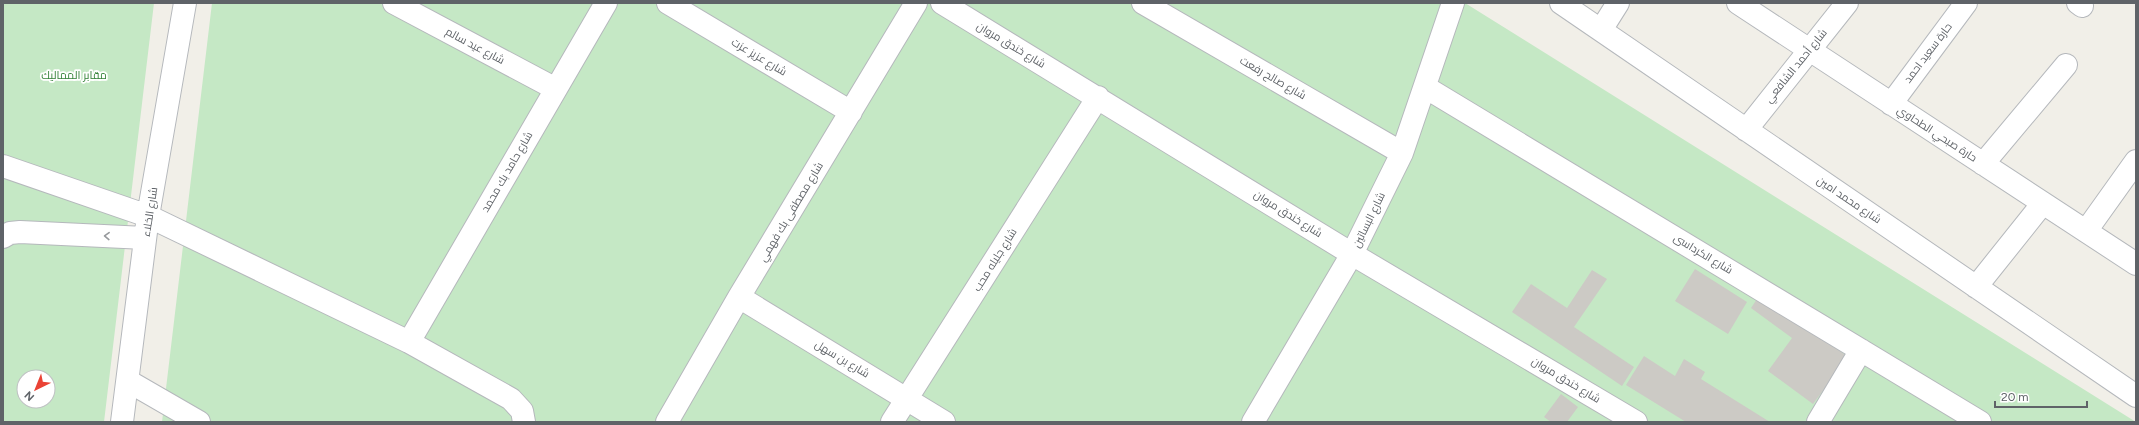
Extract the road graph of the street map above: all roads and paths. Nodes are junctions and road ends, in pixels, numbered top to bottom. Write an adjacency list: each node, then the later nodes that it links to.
1 (185, 3): 28 (street, شارع الخلاء)
2 (394, 3): 18 (street, شارع عيد سالم)
3 (606, 3): 18 (street, شارع حامد بك محمد)
4 (668, 3): 21 (street, شارع عزيز عزت)
5 (916, 3): 21 (street, شارع مصطفى بك فهمي)
6 (942, 3): 19 (street, شارع خندق مروان)
7 (1143, 3): 23 (street, شارع صالح رفعت)
8 (1453, 3): 17 (street, شارع البساتين)
9 (1561, 3): 14 (street, شارع محمد امين)
10 (1618, 3): 14 (street)
11 (1738, 3): 15 (street, حارة صبحي الطحاوي)
12 (1847, 3): 15 (street, شارع أحمد الشافعي)
13 (1966, 3): 20 (street, حارة سعيد احمد)
14 (1601, 30): 22 (street, شارع محمد امين)
15 (1810, 50): 20 (street, حارة صبحي الطحاوي); 22 (street, شارع أحمد الشافعي)
16 (2066, 65): 25 (street)
17 (1425, 87): 23 (street, شارع البساتين); 36 (street, شارع الكرداسى)
18 (556, 89): 35 (street, شارع حامد بك محمد)
19 (1098, 97): 31 (street, شارع خندق مروان); 39 (street, شارع جليله محب)
20 (1891, 104): 25 (street, حارة صبحي الطحاوي)
21 (851, 112): 34 (street, شارع مصطفى بك فهمي)
22 (1746, 130): 33 (street, شارع محمد امين)
23 (1402, 153): 31 (street, شارع البساتين)
24 (2136, 161): 29 (street)
25 (1983, 164): 27 (street, حارة صبحي الطحاوي)
26 (3, 166): 28 (street)
27 (2043, 203): 29 (street, حارة صبحي الطحاوي); 33 (street)
28 (147, 227): 30 (street, one-way to 30); 35 (street); 37 (street, شارع الخلاء)
29 (2086, 231): 32 (street, حارة صبحي الطحاوي)
30 (3, 237)
31 (1352, 254): 46 (street, شارع البساتين); 47 (street, شارع خندق مروان)
32 (2136, 264)
33 (1976, 287): 38 (street, شارع محمد امين)
34 (739, 297): 39 (street, شارع بن سهل); 43 (street, شارع مصطفى بك فهمي)
35 (409, 342): 42 (street)
36 (1861, 350): 48 (street); 49 (street, شارع الكرداسى)
37 (128, 381): 40 (street, شارع الخلاء); 41 (street)
38 (2136, 396)
39 (907, 398): 44 (street, شارع جليله محب); 45 (street, شارع بن سهل)
40 (122, 422)
41 (200, 422)
42 (524, 422)
43 (667, 422)
44 (892, 422)
45 (944, 422)
46 (1253, 422)
47 (1636, 422)
48 (1818, 422)
49 (1980, 422)

